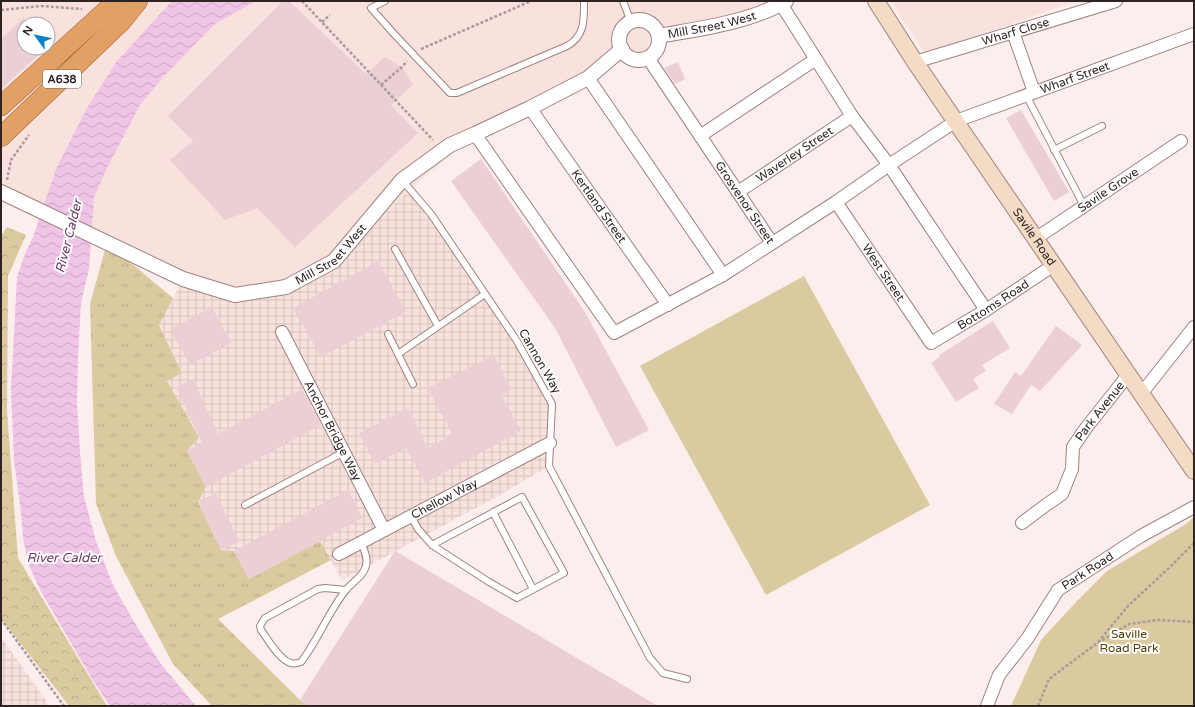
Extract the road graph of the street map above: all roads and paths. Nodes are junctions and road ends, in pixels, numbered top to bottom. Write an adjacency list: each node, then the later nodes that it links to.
1 (138, 1): 12 (highway, A638)
2 (302, 1): 14 (path)
3 (386, 1): 20 (lane)
4 (531, 1): 20 (path)
5 (584, 1): 20 (lane)
6 (623, 1): 15 (lane)
7 (876, 1): 23 (main road, Savile Road)
8 (1116, 1): 16 (street, Wharf Close)
9 (783, 2): 18 (street, Mill Street West); 22 (street)
10 (84, 9): 11 (path)
11 (1, 10)
12 (116, 10): 27 (highway, A638); 34 (highway, A638)
13 (330, 15): 14 (path)
14 (322, 22): 25 (path)
15 (631, 22): 18 (street, Mill Street West); 19 (street)
16 (1013, 32): 23 (street, Wharf Close); 26 (street)
17 (1194, 34): 26 (street, Wharf Street)
18 (659, 36): 21 (street, Mill Street West)
19 (622, 50): 21 (street); 24 (street, Mill Street West)
20 (412, 53): 25 (path)
21 (648, 58): 33 (street, Grosvenor Street)
22 (816, 59): 29 (street); 33 (street)
23 (915, 62): 30 (main road, Savile Road)
24 (588, 78): 28 (street, Mill Street West); 48 (street)
25 (381, 85): 36 (path)
26 (1030, 94): 30 (street, Wharf Street); 37 (lane)
27 (3, 103)
28 (530, 108): 32 (street, Mill Street West); 50 (street, Kertland Street)
29 (852, 116): 38 (street); 41 (street, Waverley Street)
30 (956, 121): 38 (street, Grosvenor Street); 44 (main road, Savile Road)
31 (1102, 126): 37 (lane)
32 (475, 134): 36 (street, Mill Street West); 50 (street)
33 (700, 136): 41 (street, Grosvenor Street)
34 (1, 137)
35 (1181, 141): 43 (street, Savile Grove)
36 (442, 150): 39 (street, Mill Street West)
37 (1054, 150): 43 (lane)
38 (888, 165): 42 (street, Grosvenor Street); 51 (street)
39 (402, 180): 40 (street, Mill Street West); 49 (lane, Cannon Way)
40 (2, 191)
41 (738, 192): 45 (street, Grosvenor Street)
42 (836, 202): 45 (street, Grosvenor Street); 56 (street, West Street)
43 (1084, 206): 44 (street, Savile Grove)
44 (1035, 239): 47 (main road, Savile Road)
45 (772, 243): 48 (street)
46 (395, 249): 52 (lane)
47 (1054, 265): 51 (street, Bottoms Road); 58 (main road, Savile Road)
48 (723, 275): 50 (street)
49 (485, 294): 52 (lane); 61 (lane, Cannon Way)
50 (668, 305)
51 (986, 310): 56 (street, Bottoms Road)
52 (438, 326): 57 (lane)
53 (1194, 327): 60 (street)
54 (282, 332): 62 (street, Anchor Bridge Way)
55 (388, 334): 57 (lane)
56 (931, 343)
57 (398, 354): 59 (lane)
58 (1128, 375): 60 (main road, Savile Road); 68 (street, Park Avenue)
59 (413, 384)
60 (1141, 394): 63 (main road, Savile Road)
61 (550, 443): 67 (street, Chellow Way); 79 (lane, Cannon Way)
62 (344, 452): 64 (lane); 69 (street, Anchor Bridge Way)
63 (1194, 471)
64 (245, 505)
65 (1194, 507): 81 (street, Park Road)
66 (493, 512): 72 (lane); 75 (lane); 75 (lane)
67 (411, 516): 69 (street, Chellow Way); 72 (lane)
68 (1022, 523)
69 (384, 530): 70 (street, Chellow Way)
70 (362, 542): 73 (street, Chellow Way); 74 (lane)
71 (1194, 543): 78 (path)
72 (432, 545): 75 (lane)
73 (339, 554)
74 (346, 590): 74 (lane)
75 (533, 590)
76 (1, 619): 80 (path)
77 (1194, 622): 78 (path)
78 (1096, 644): 82 (path)
79 (687, 679)
80 (64, 706)
81 (987, 706)
82 (1038, 706)

